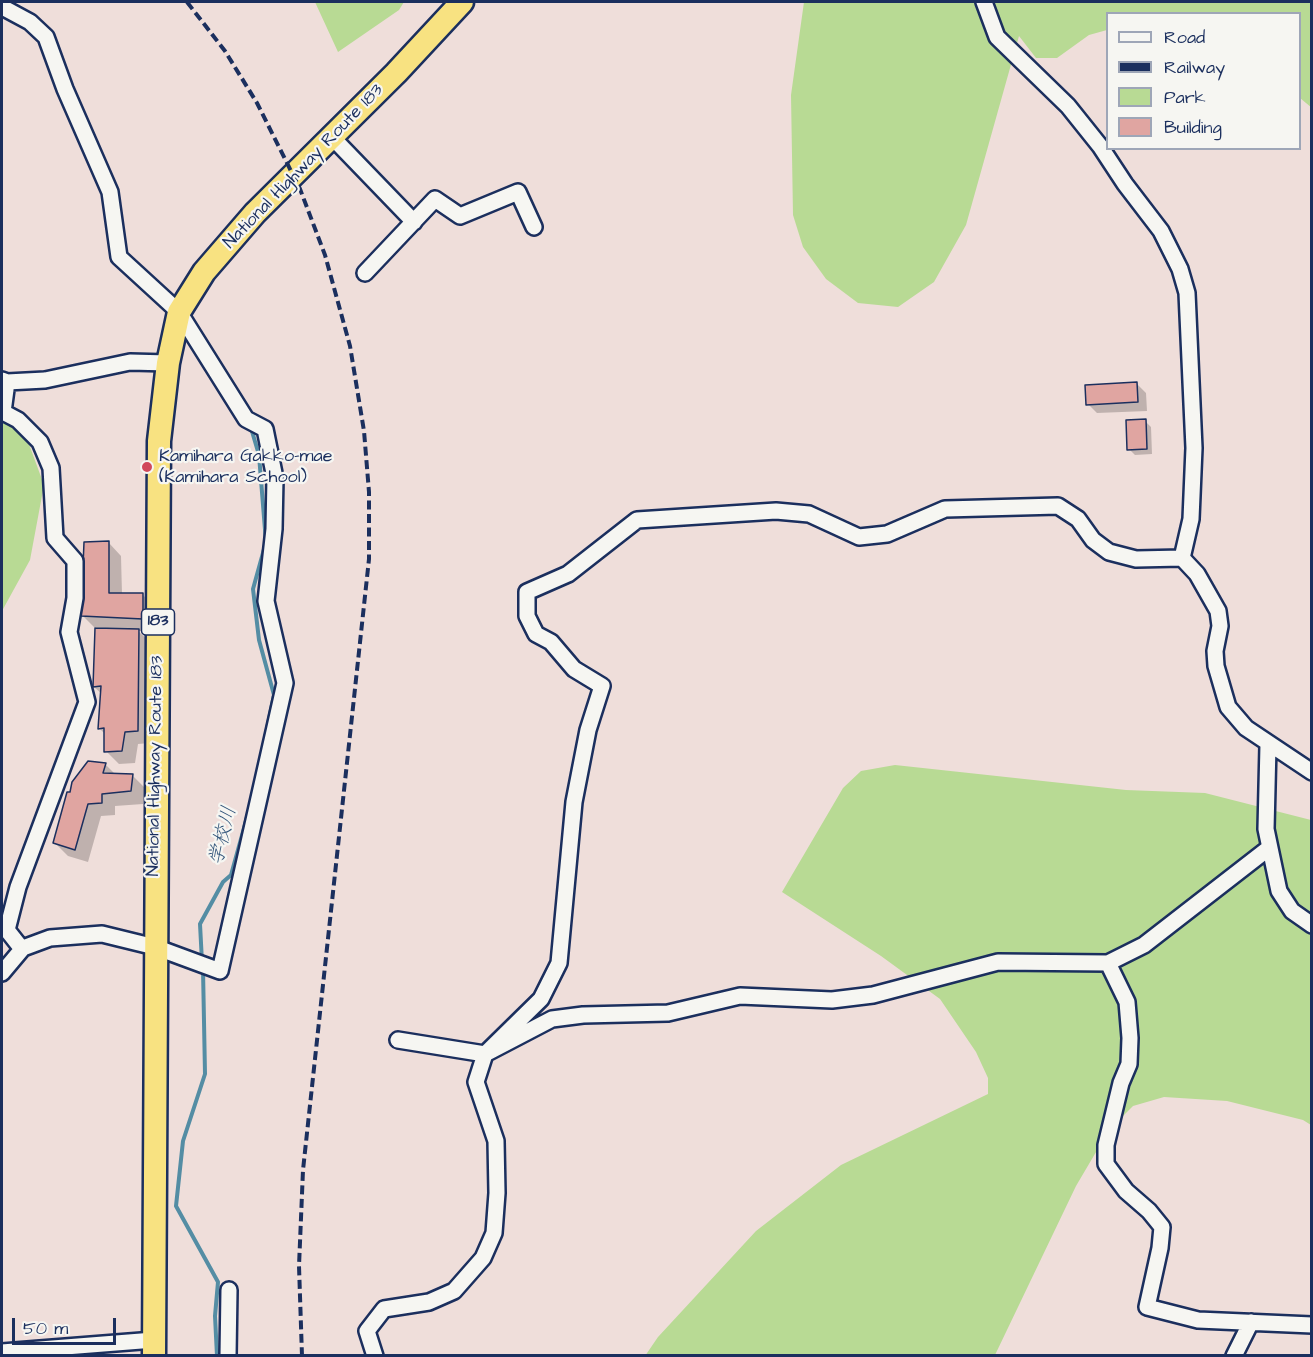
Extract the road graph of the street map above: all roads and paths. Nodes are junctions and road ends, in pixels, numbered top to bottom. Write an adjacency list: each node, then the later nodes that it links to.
1 (2, 2): 8 (street)
2 (462, 2): 4 (highway, National Highway Route 183 / 183)
3 (984, 2): 11 (street)
4 (332, 136): 5 (street); 8 (highway, National Highway Route 183 / 183)
5 (414, 222): 6 (street); 7 (street)
6 (534, 227)
7 (365, 273)
8 (179, 312): 9 (highway, National Highway Route 183 / 183); 16 (street)
9 (168, 363): 10 (street); 16 (highway, National Highway Route 183 / 183)
10 (4, 381): 17 (street)
11 (1182, 558): 12 (street); 21 (street)
12 (1269, 745): 13 (street); 14 (street)
13 (1311, 772)
14 (1269, 848): 15 (street); 18 (street)
15 (1311, 925)
16 (155, 947): 17 (street); 25 (highway, National Highway Route 183 / 183)
17 (22, 949): 19 (street)
18 (1108, 963): 21 (street); 23 (street)
19 (2, 973)
20 (398, 1040): 21 (street)
21 (485, 1054): 28 (street)
22 (229, 1290): 27 (street)
23 (1251, 1322): 24 (street); 29 (street)
24 (1311, 1325)
25 (154, 1348): 26 (street)
26 (2, 1352)
27 (228, 1356)
28 (375, 1356)
29 (1234, 1356)

